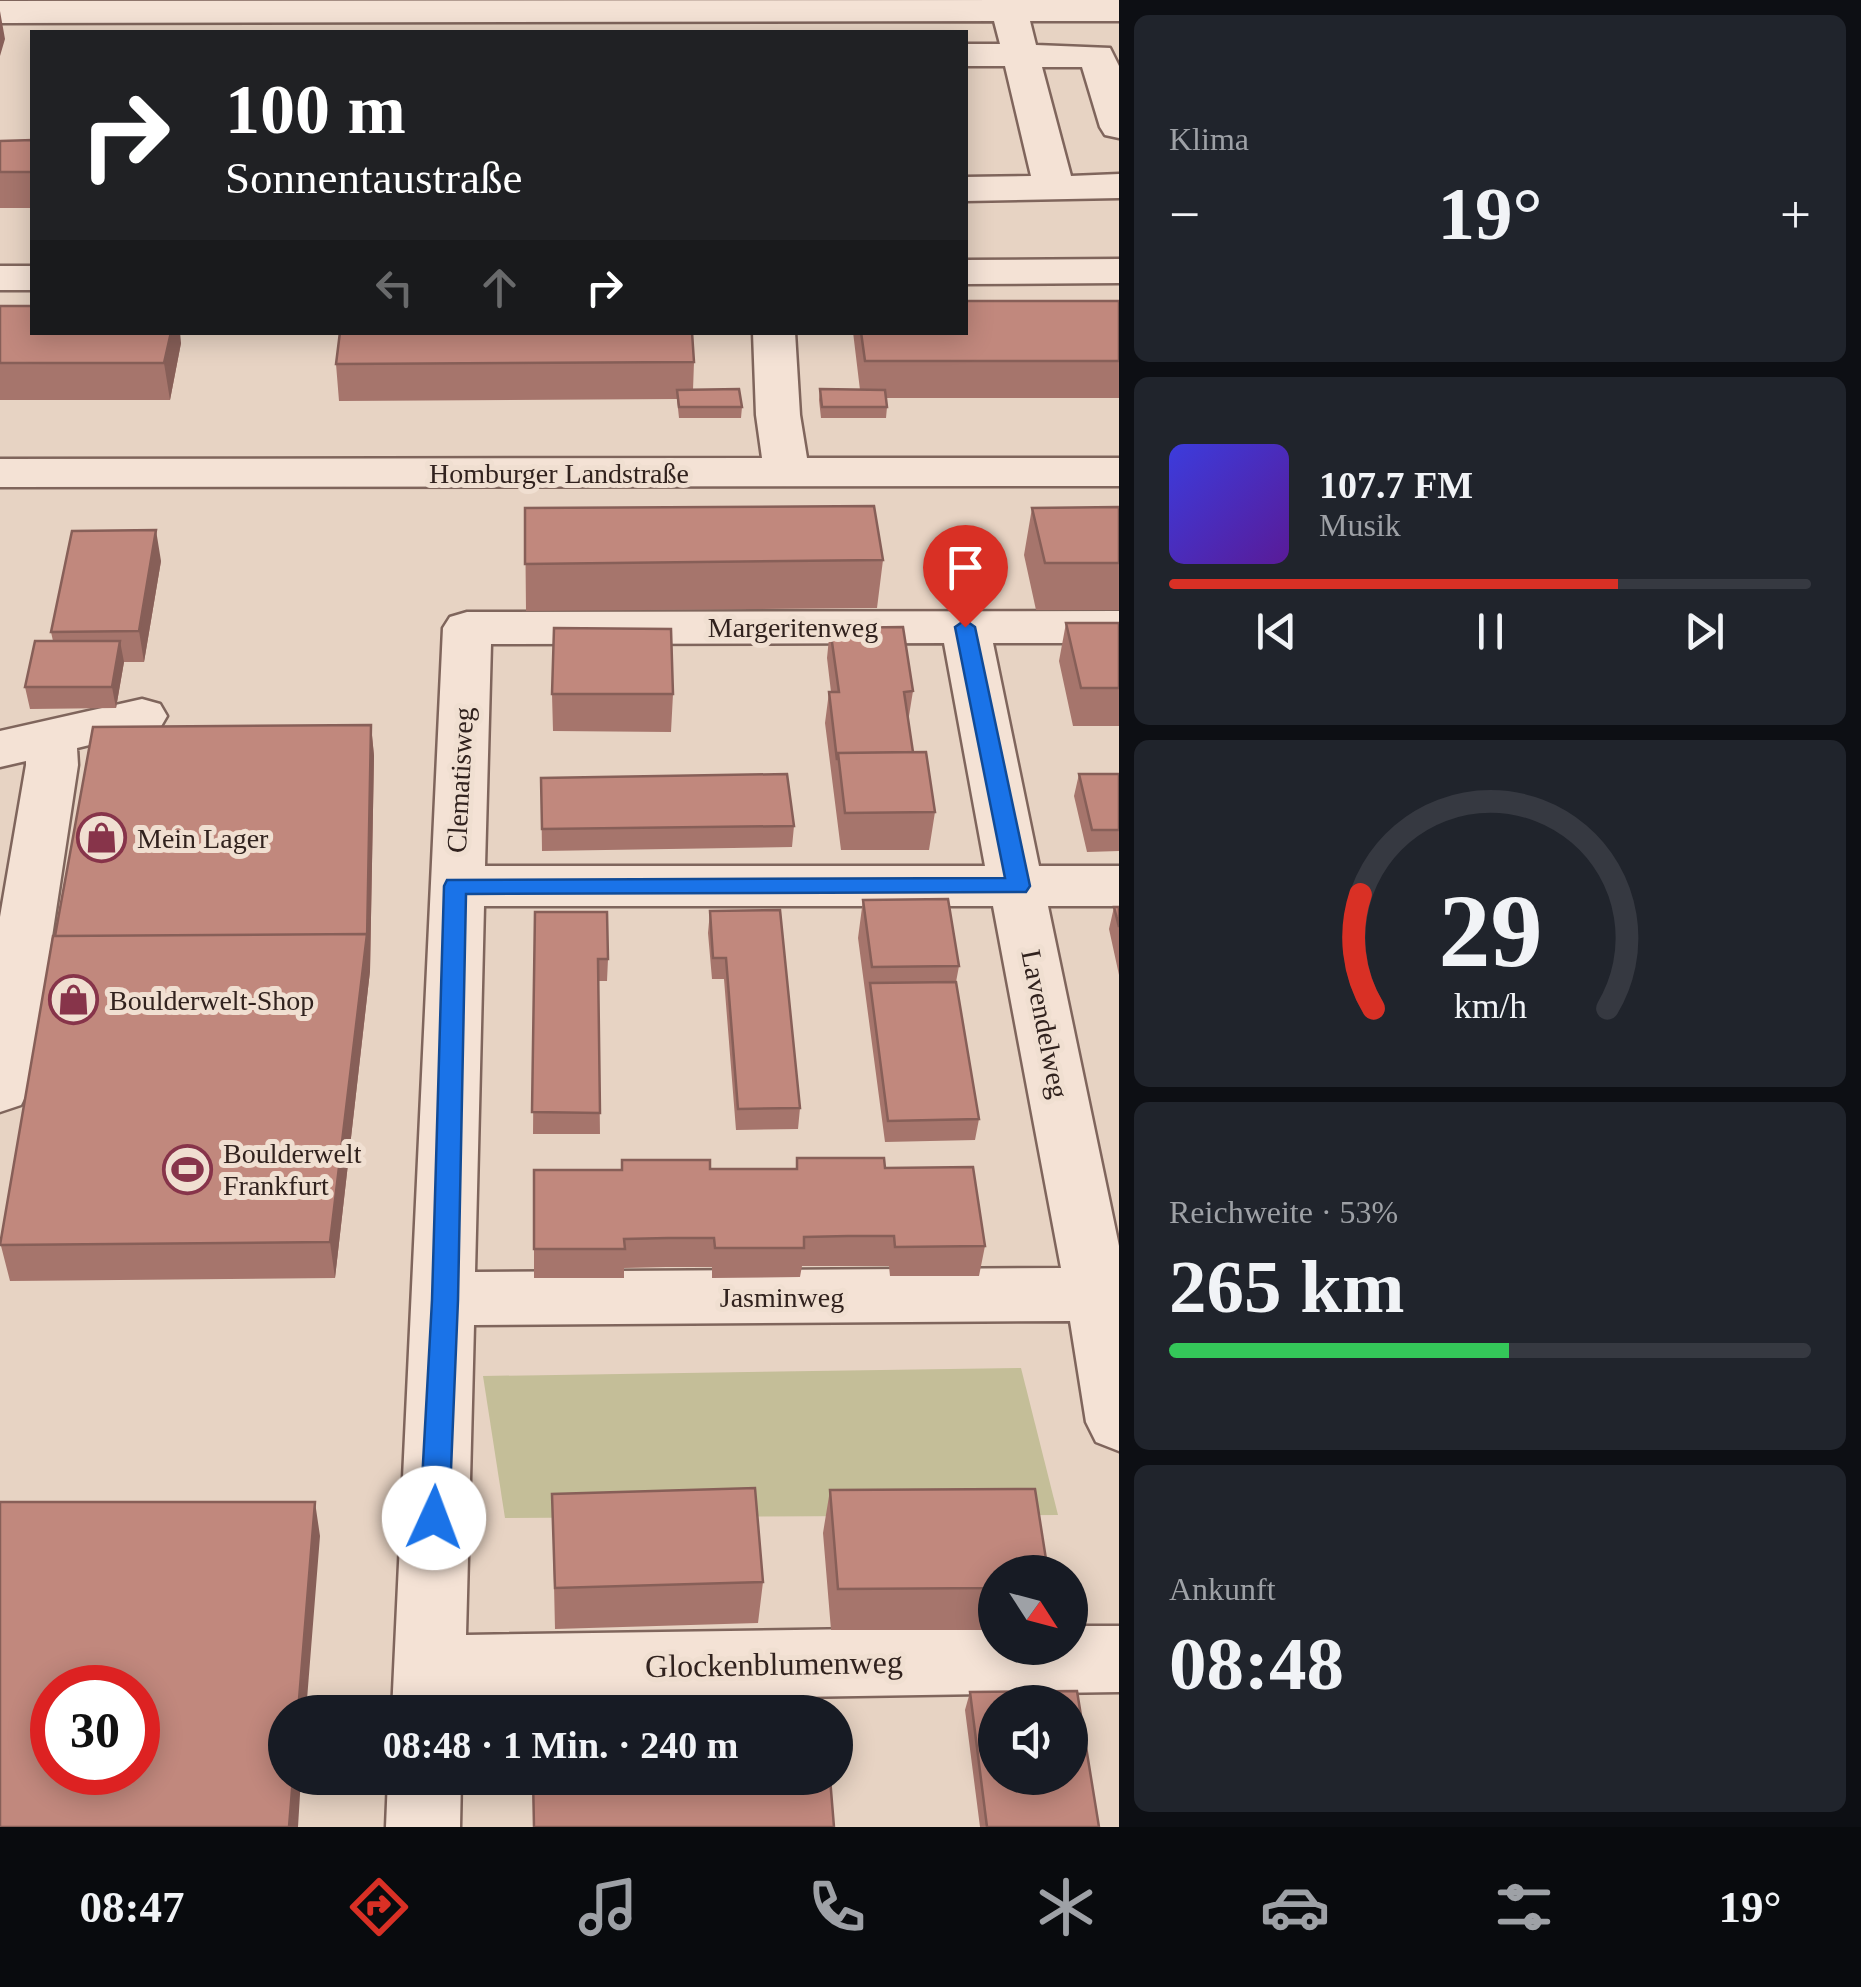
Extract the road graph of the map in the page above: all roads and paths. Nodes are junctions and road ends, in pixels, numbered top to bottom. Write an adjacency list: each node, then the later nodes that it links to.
1 (1009, 10): 2 (street); 6 (street); 9 (street)
2 (1118, 10)
3 (0, 12): 7 (street)
4 (737, 13): 5 (street); 6 (street)
5 (519, 20): 7 (street)
6 (859, 21)
7 (84, 22)
8 (968, 54): 9 (street)
9 (1018, 55): 10 (street); 13 (street)
10 (1118, 126)
11 (968, 177): 13 (street)
12 (1118, 186): 13 (street)
13 (1054, 188)
14 (968, 272): 15 (street)
15 (1118, 272)
16 (0, 278): 17 (street)
17 (30, 278)
18 (774, 335): 21 (street)
19 (1118, 472): 21 (street, Homburger Landstraße)
20 (0, 474): 21 (street, Homburger Landstraße)
21 (788, 474)
22 (965, 627): 23 (street, Margeritenweg); 24 (street, Margeritenweg); 28 (street, Lavendelweg)
23 (1118, 627)
24 (467, 628): 27 (street, Clematisweg)
25 (142, 716): 26 (street)
26 (25, 744): 30 (street)
27 (455, 886): 28 (street); 32 (street, Clematisweg)
28 (1018, 886): 29 (street); 31 (street, Lavendelweg)
29 (1118, 886)
30 (0, 1089)
31 (1108, 1294): 32 (street, Jasminweg); 33 (street, Lavendelweg)
32 (445, 1300): 35 (street, Clematisweg)
33 (1118, 1422)
34 (1118, 1659): 35 (street, Glockenblumenweg)
35 (429, 1691)
36 (425, 1795): 37 (street)
37 (424, 1827)

